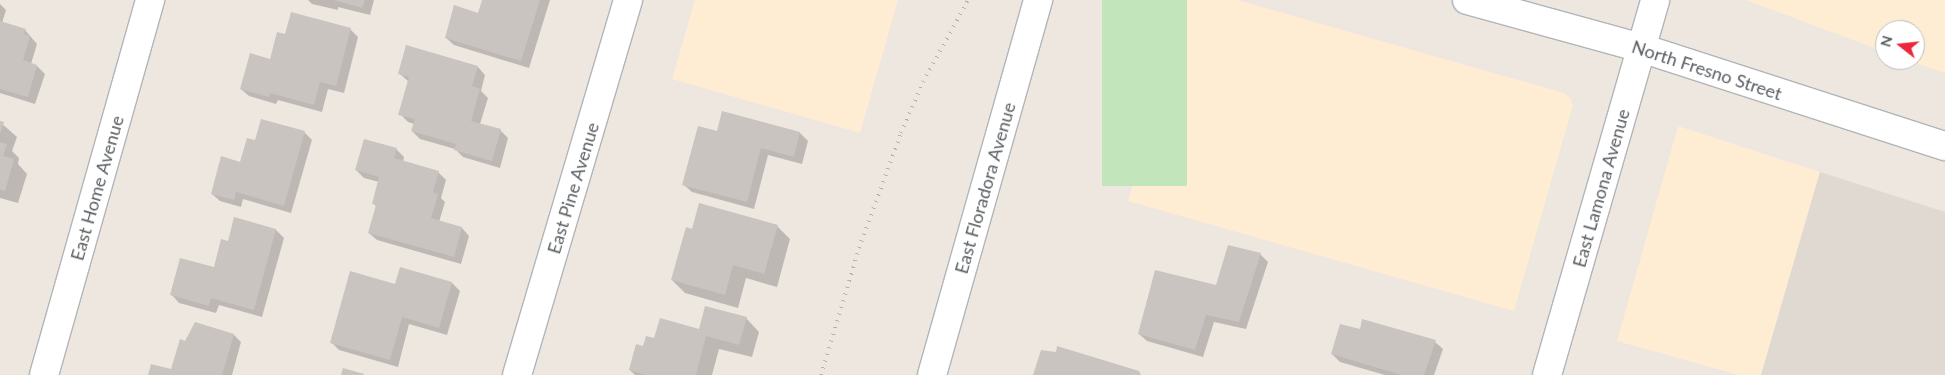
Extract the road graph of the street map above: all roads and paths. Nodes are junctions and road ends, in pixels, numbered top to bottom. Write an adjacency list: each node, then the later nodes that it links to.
1 (150, 0): 8 (street, East Home Avenue)
2 (628, 0): 9 (street, East Pine Avenue)
3 (1038, 0): 10 (street, East Floradora Avenue)
4 (1467, 0): 6 (street, North Fresno Street)
5 (1655, 0): 6 (street, East Lamona Avenue)
6 (1641, 48): 7 (street, North Fresno Street); 11 (street, East Lamona Avenue)
7 (1945, 146)
8 (44, 375)
9 (517, 375)
10 (932, 375)
11 (1547, 375)

